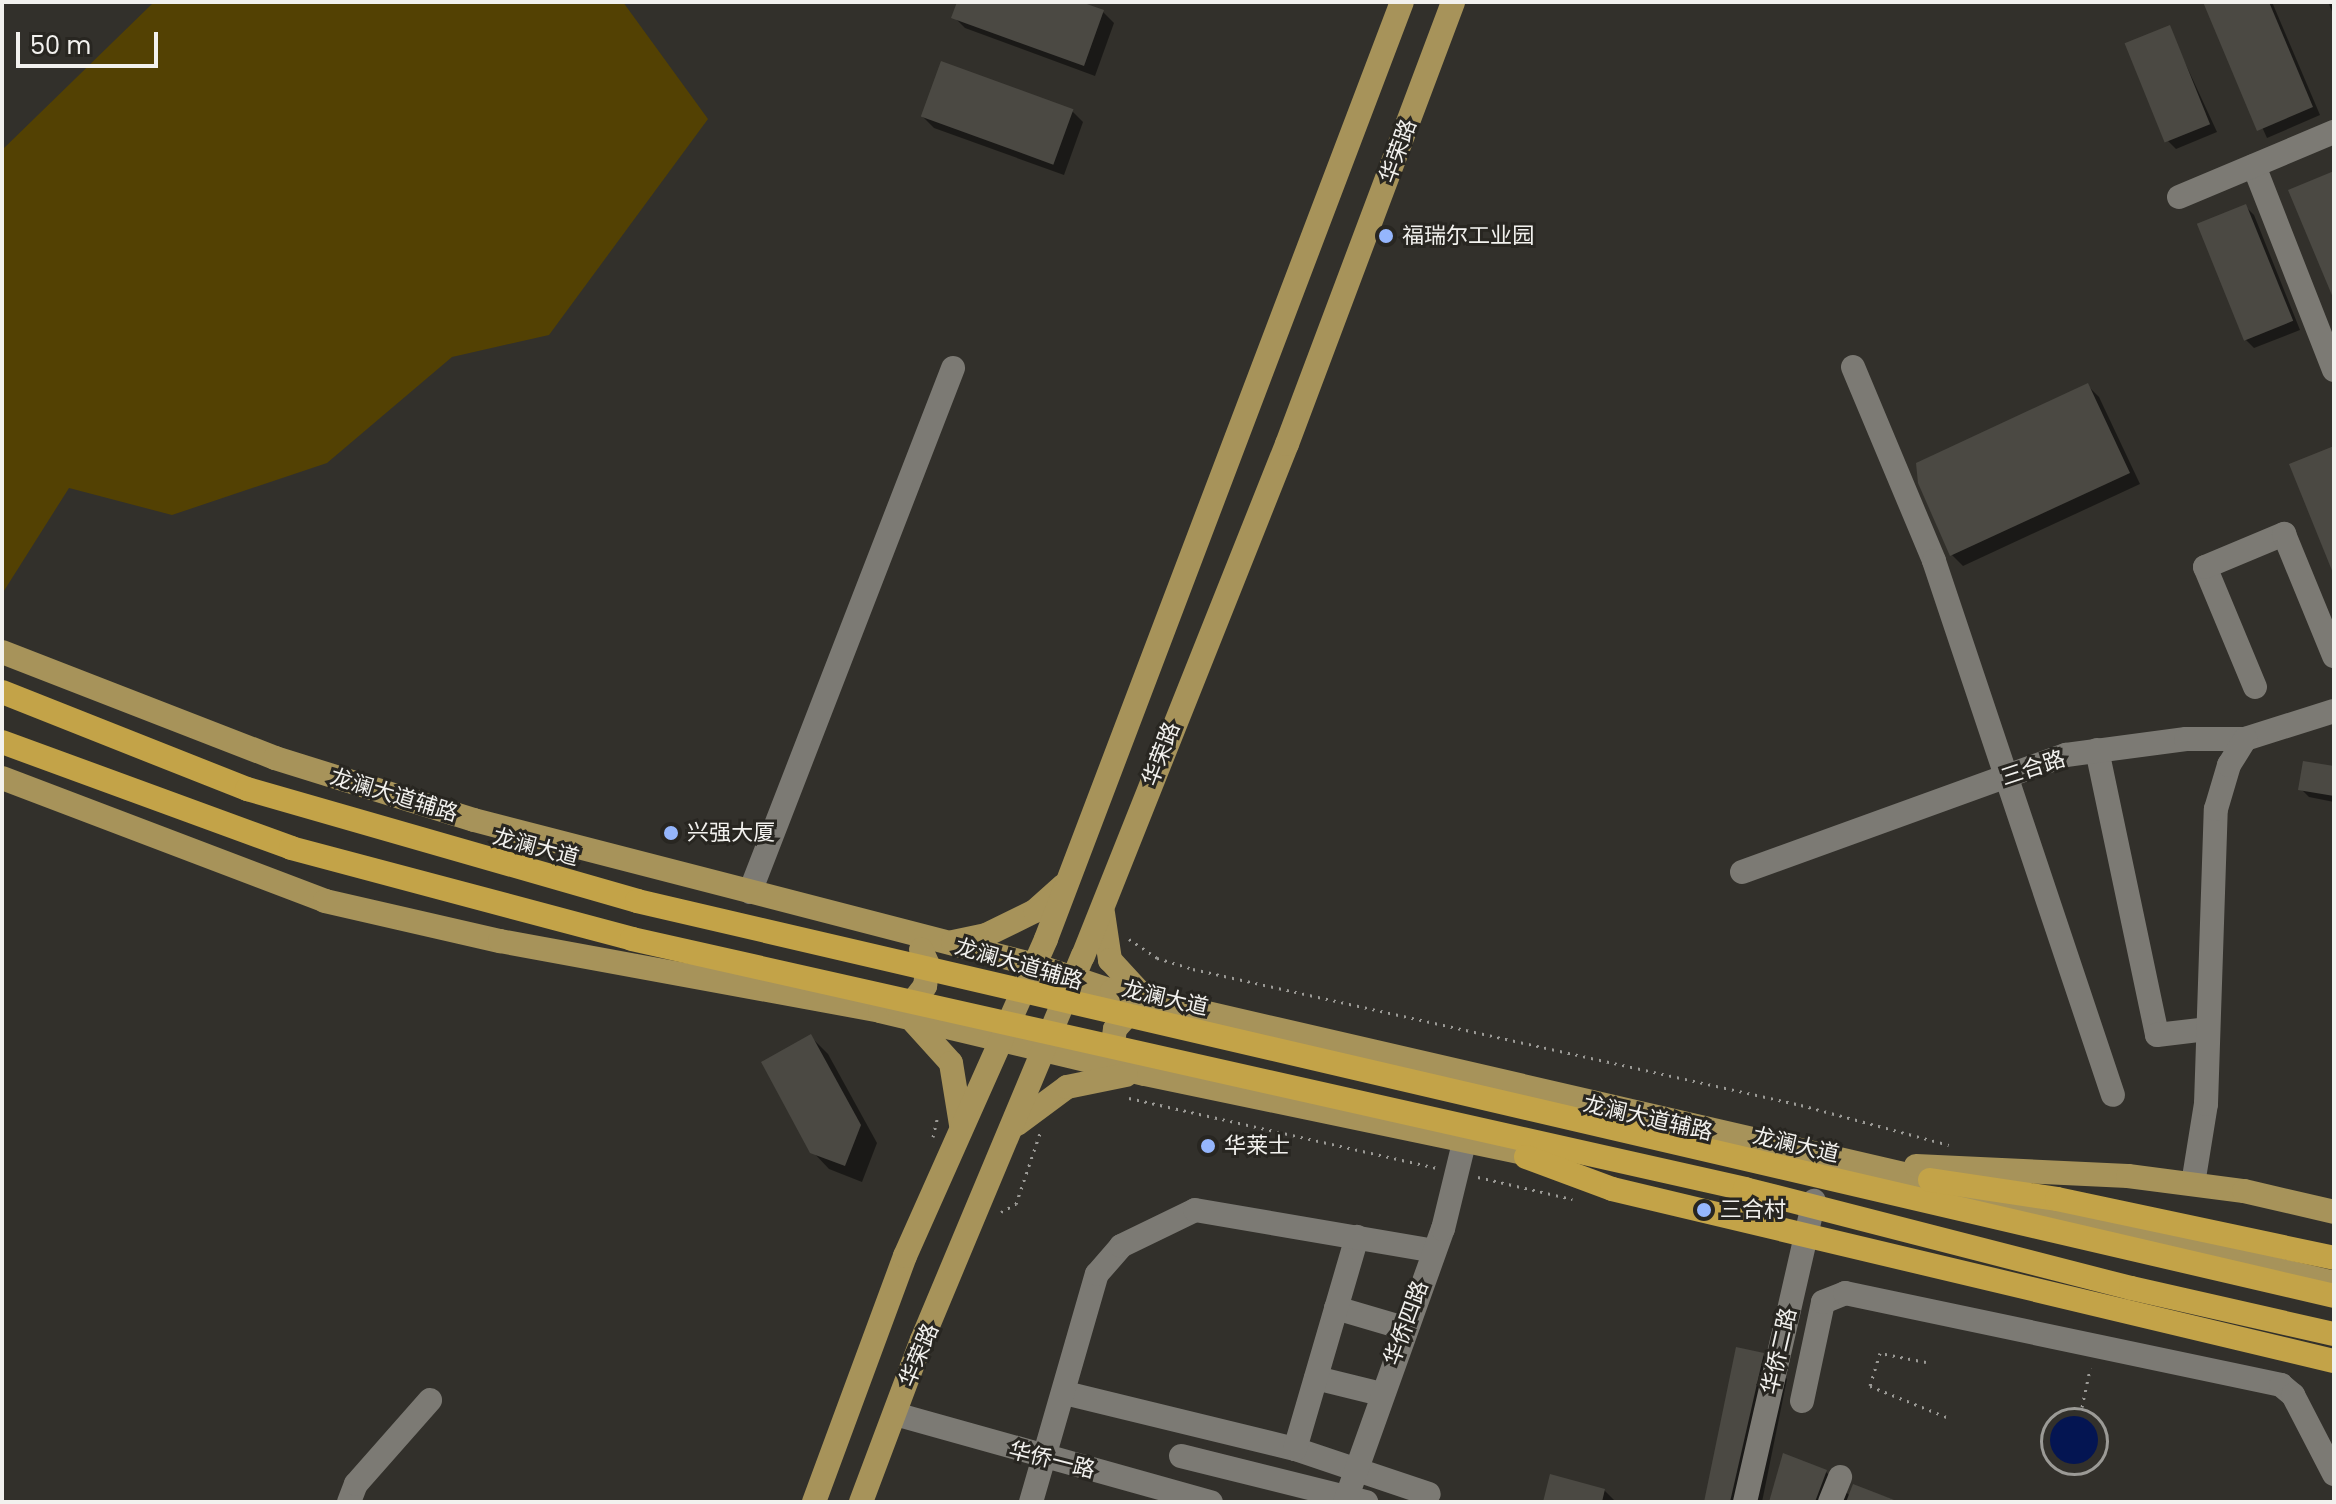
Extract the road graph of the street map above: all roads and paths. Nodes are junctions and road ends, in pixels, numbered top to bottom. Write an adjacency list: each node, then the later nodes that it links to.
1 (1402, 2): 21 (main road, 华荣路)
2 (1453, 2): 23 (main road, 华荣路)
3 (2334, 132): 4 (street)
4 (2254, 166): 5 (street); 6 (street)
5 (2179, 197)
6 (2331, 354)
7 (1853, 367): 17 (street)
8 (953, 368): 22 (street)
9 (2, 652): 22 (main road, 龙澜大道辅路)
10 (2334, 656): 11 (street)
11 (2255, 687)
12 (2, 692): 58 (highway, 龙澜大道)
13 (2334, 711): 14 (street, 三合路)
14 (2245, 739): 16 (street, 三合路); 32 (street)
15 (2, 742): 62 (highway)
16 (2097, 750): 17 (street, 三合路); 32 (street)
17 (2009, 775): 20 (street, 三合路); 36 (street)
18 (2, 778): 19 (main road, 龙澜大道辅路)
19 (14, 790): 30 (main road, 龙澜大道辅路)
20 (1742, 872)
21 (1069, 877): 26 (main road); 27 (main road, 华荣路)
22 (750, 892): 25 (main road, 龙澜大道辅路)
23 (1103, 904): 28 (main road, 华荣路); 29 (main road)
24 (1124, 931): 38 (path)
25 (904, 935): 26 (main road, 龙澜大道辅路); 30 (main road)
26 (945, 943): 27 (main road, 龙澜大道辅路)
27 (1035, 965): 28 (main road, 龙澜大道辅路); 33 (main road, 华荣路)
28 (1073, 979): 29 (main road, 龙澜大道辅路); 34 (main road, 华荣路)
29 (1147, 998): 35 (main road); 43 (main road, 龙澜大道辅路)
30 (880, 1011): 31 (main road, 龙澜大道辅路)
31 (909, 1018): 33 (main road, 龙澜大道辅路); 40 (main road)
32 (2207, 1029): 48 (street)
33 (1001, 1042): 34 (main road, 龙澜大道辅路); 40 (main road, 华荣路)
34 (1044, 1051): 35 (main road, 龙澜大道辅路); 41 (main road, 华荣路)
35 (1135, 1072): 41 (main road); 42 (main road, 龙澜大道辅路)
36 (2113, 1095)
37 (1116, 1097): 46 (path)
38 (1832, 1113)
39 (1046, 1124): 51 (path)
40 (960, 1132): 85 (main road, 华荣路)
41 (1011, 1132): 72 (main road, 华荣路)
42 (1464, 1143): 44 (main road, 龙澜大道辅路); 54 (street, 华侨四路)
43 (1798, 1153): 45 (main road, 龙澜大道辅路); 49 (main road)
44 (1526, 1157): 49 (main road, 龙澜大道辅路); 64 (highway)
45 (1840, 1162): 47 (main road, 龙澜大道辅路); 48 (main road); 50 (main road)
46 (1438, 1168)
47 (1930, 1180): 55 (highway); 57 (main road, 龙澜大道辅路)
48 (2193, 1184): 52 (main road)
49 (1788, 1194): 50 (main road, 龙澜大道辅路)
50 (1822, 1203): 56 (main road, 龙澜大道辅路); 89 (street, 华侨二路)
51 (1016, 1204)
52 (2334, 1212)
53 (1357, 1237): 54 (street); 59 (street); 67 (street)
54 (1434, 1251): 60 (street, 华侨四路)
55 (2334, 1258)
56 (2110, 1275): 61 (main road, 龙澜大道辅路); 63 (street)
57 (2334, 1283)
58 (2334, 1296)
59 (1336, 1308): 60 (street); 66 (street)
60 (1404, 1328): 68 (street, 华侨四路)
61 (2334, 1328)
62 (2334, 1334)
63 (2094, 1347): 70 (street); 71 (path); 79 (street)
64 (2334, 1361)
65 (1926, 1362): 73 (path)
66 (1316, 1378): 68 (street); 75 (street)
67 (1065, 1393): 74 (street); 77 (street)
68 (1381, 1394): 78 (street, 华侨四路)
69 (430, 1400): 84 (street)
70 (1802, 1401)
71 (2081, 1409): 71 (path)
72 (895, 1414): 77 (street, 华侨一路); 86 (main road, 华荣路)
73 (1949, 1418)
74 (1189, 1424): 75 (street); 76 (street)
75 (1295, 1449): 78 (street)
76 (1181, 1456): 81 (street); 83 (street)
77 (1045, 1458): 81 (street, 华侨一路); 87 (street)
78 (1356, 1470): 82 (street); 83 (street, 华侨四路)
79 (2334, 1474)
80 (1840, 1477): 90 (street)
81 (1172, 1491): 88 (street, 华侨一路)
82 (1429, 1494)
83 (1353, 1500)
84 (349, 1502)
85 (814, 1502)
86 (861, 1502)
87 (1031, 1502)
88 (1211, 1502)
89 (1745, 1502)
90 (1830, 1502)

